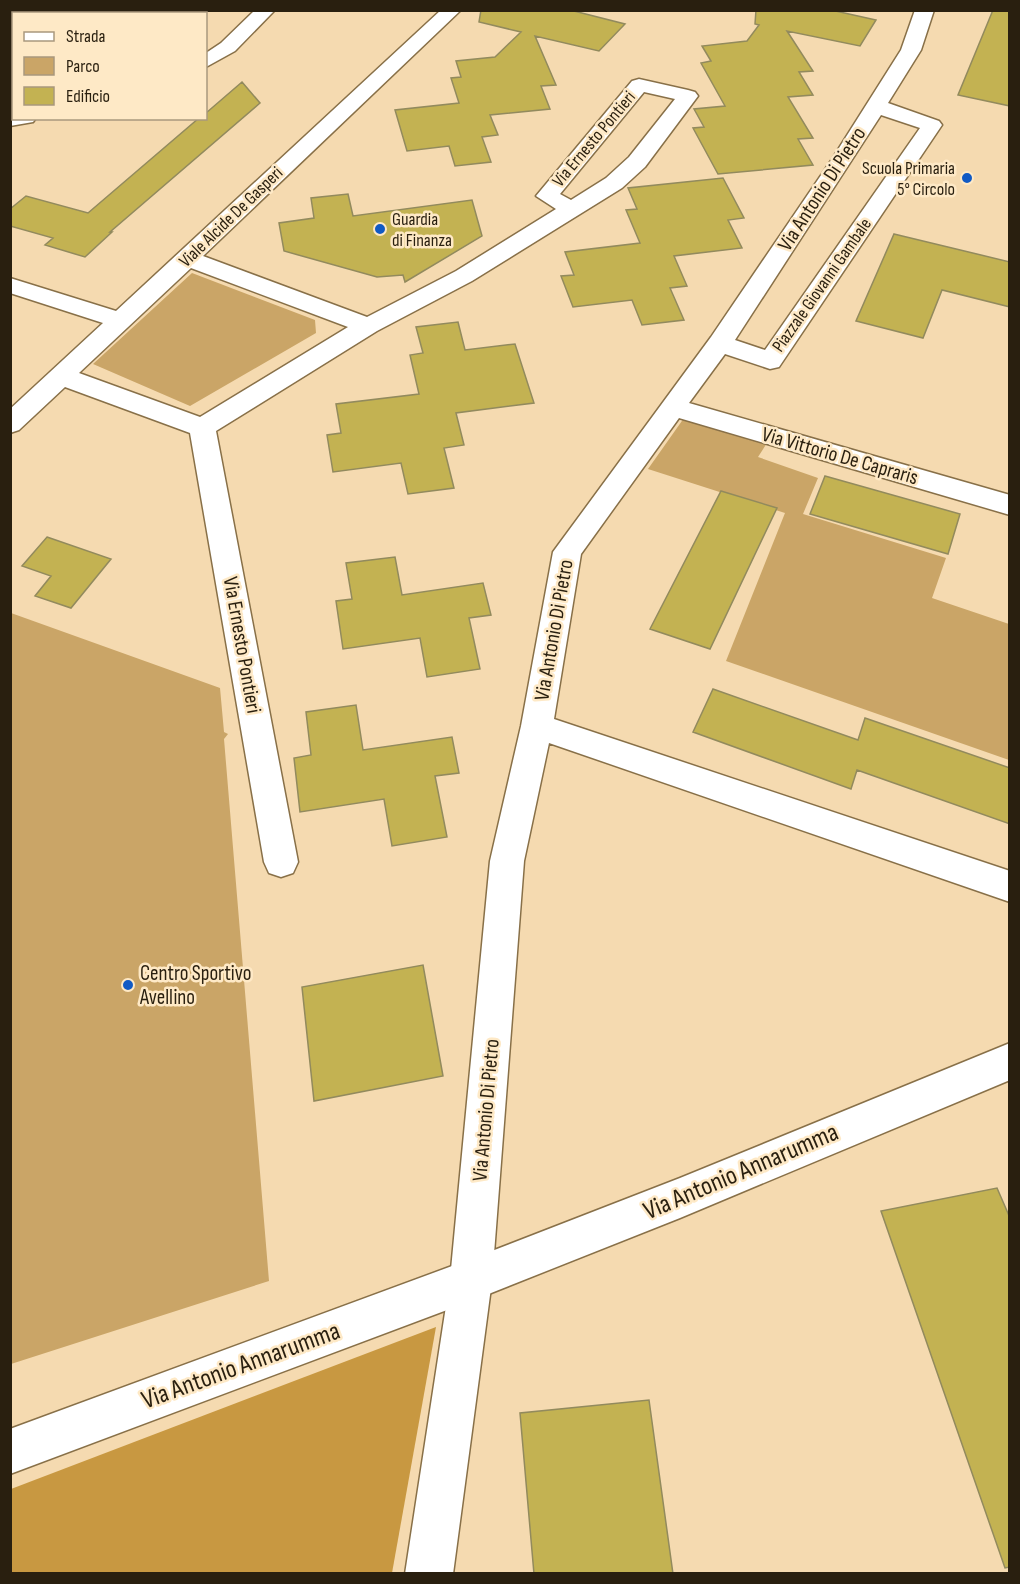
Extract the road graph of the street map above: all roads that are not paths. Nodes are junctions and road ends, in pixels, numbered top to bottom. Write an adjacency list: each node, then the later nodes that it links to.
1 (266, 10): 4 (street)
2 (452, 10): 7 (street, Viale Alcide De Gasperi)
3 (924, 10): 5 (street, Via Antonio Di Pietro)
4 (207, 60)
5 (876, 106): 11 (street, Via Antonio Di Pietro); 11 (street, Piazzale Giovanni Gambale)
6 (572, 209): 6 (street, Via Ernesto Pontieri); 10 (street, Via Ernesto Pontieri)
7 (189, 259): 9 (street, Viale Alcide De Gasperi); 10 (street)
8 (10, 285): 9 (street)
9 (121, 321): 12 (street, Viale Alcide De Gasperi)
10 (368, 326): 15 (street, Via Ernesto Pontieri)
11 (720, 343): 13 (street, Via Antonio Di Pietro)
12 (62, 376): 14 (street, Viale Alcide De Gasperi); 15 (street)
13 (671, 407): 16 (street, Via Vittorio De Capraris); 17 (street, Via Antonio Di Pietro)
14 (10, 424)
15 (202, 428): 18 (street, Via Ernesto Pontieri)
16 (1010, 505)
17 (537, 726): 19 (street); 21 (street, Via Antonio Di Pietro)
18 (282, 862)
19 (1010, 887)
20 (1010, 1060): 21 (street, Via Antonio Annarumma)
21 (471, 1280): 22 (street, Via Antonio Annarumma); 23 (street)
22 (10, 1452)
23 (429, 1574)

